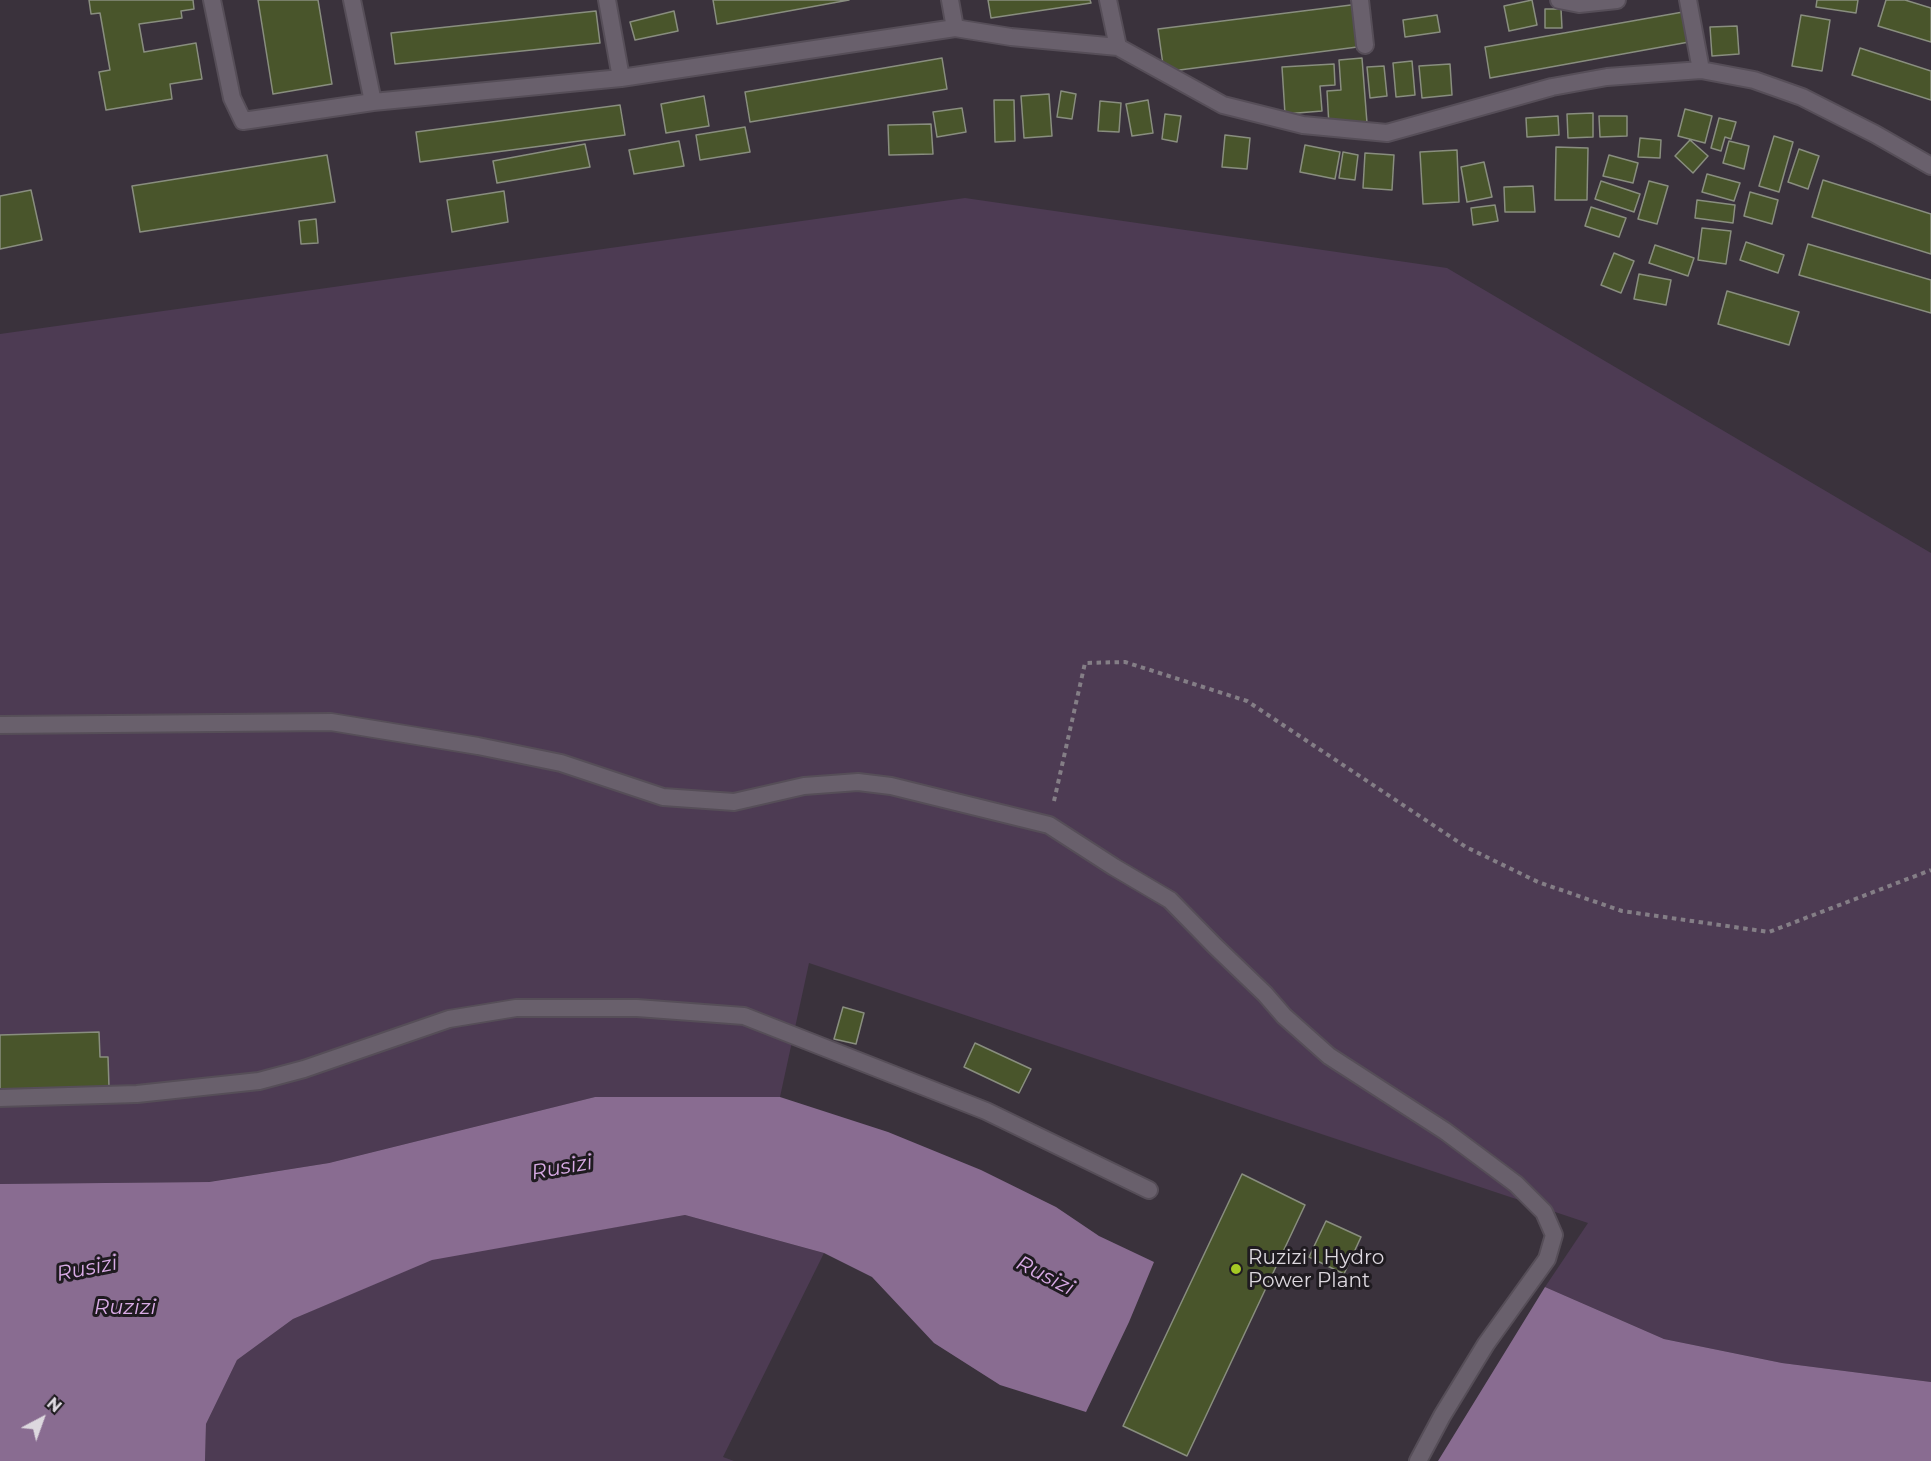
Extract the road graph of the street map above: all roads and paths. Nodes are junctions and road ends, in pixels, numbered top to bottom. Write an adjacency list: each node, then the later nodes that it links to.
1 (212, 0): 15 (lane)
2 (352, 0): 15 (lane)
3 (608, 0): 14 (lane)
4 (950, 0): 10 (lane)
5 (1108, 0): 12 (lane)
6 (1360, 0): 11 (lane)
7 (1559, 0): 8 (lane)
8 (1617, 0)
9 (1688, 0): 13 (lane)
10 (955, 27): 12 (lane); 14 (lane)
11 (1365, 45)
12 (1118, 47): 13 (lane)
13 (1701, 70): 16 (lane)
14 (621, 78): 15 (lane)
15 (374, 102)
16 (1931, 166)
17 (0, 725): 18 (lane)
18 (1049, 825): 19 (path); 22 (lane)
19 (1931, 870)
20 (0, 1098): 21 (lane)
21 (1149, 1190)
22 (1418, 1461)

